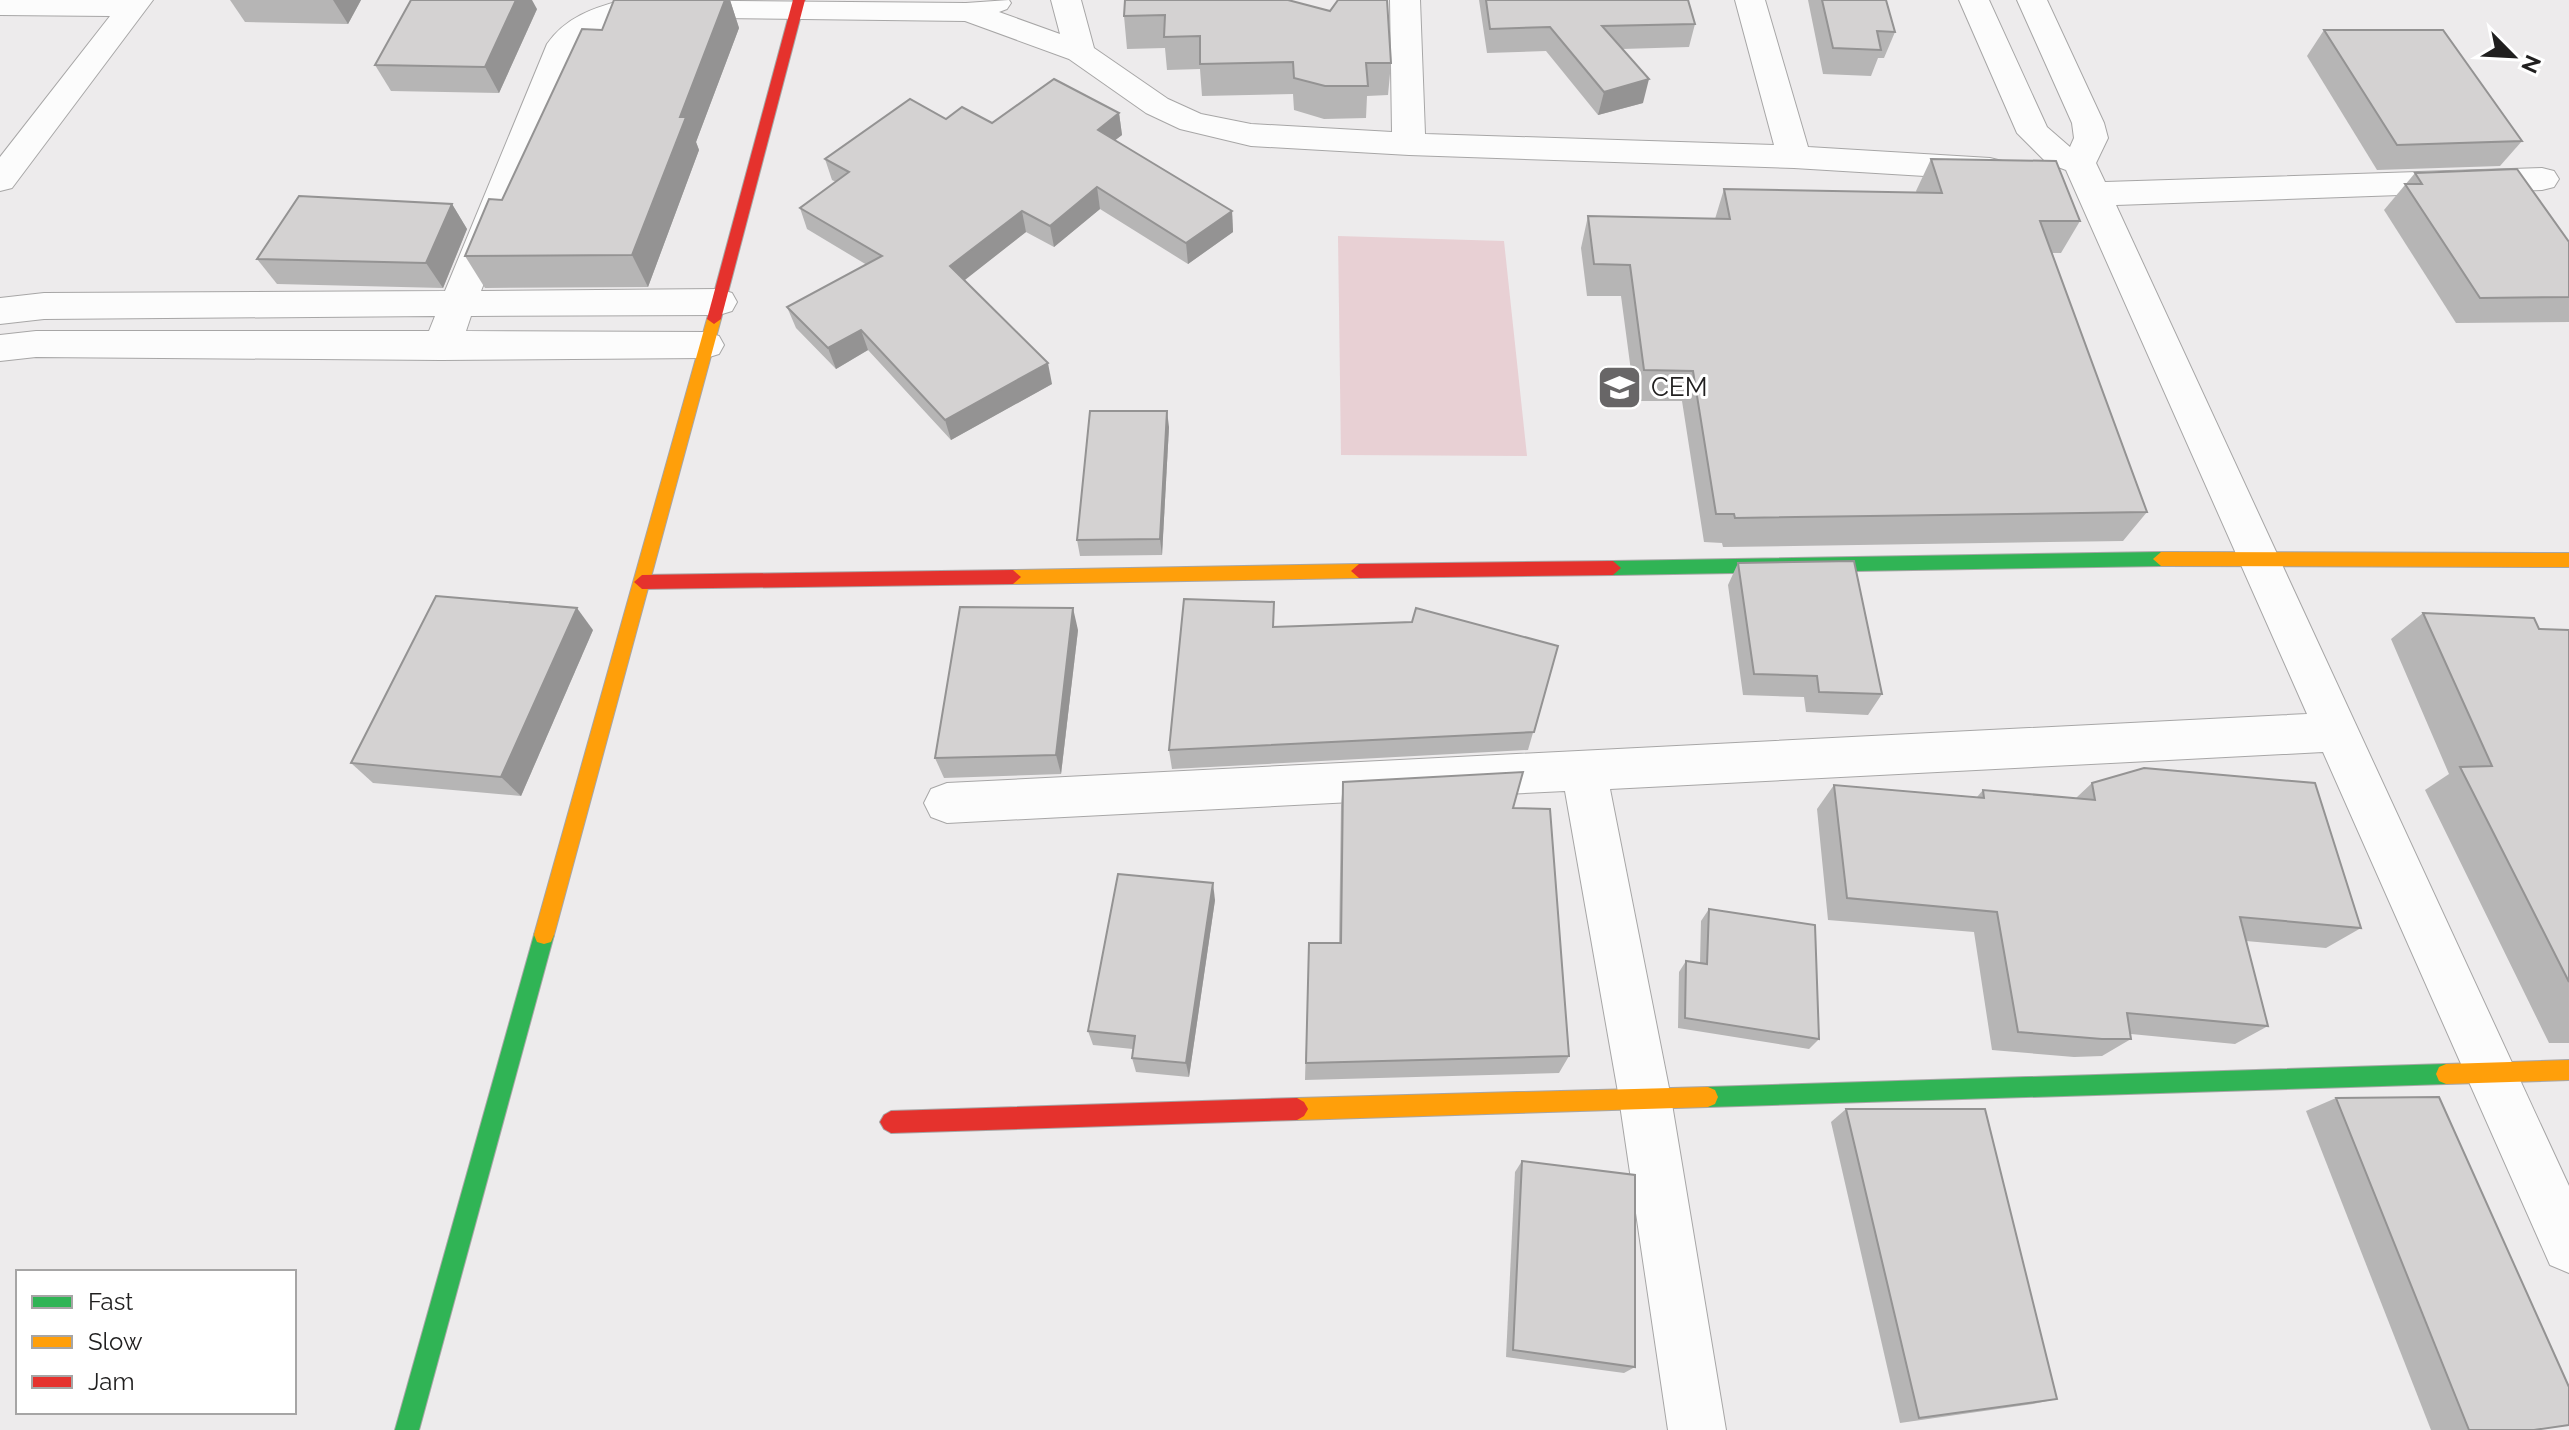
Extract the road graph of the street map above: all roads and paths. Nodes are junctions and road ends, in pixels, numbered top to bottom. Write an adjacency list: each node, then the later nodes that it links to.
1 (1006, 0): 11 (street)
2 (1066, 0): 12 (street)
3 (1405, 0): 13 (street)
4 (1750, 0): 14 (street)
5 (1974, 0): 15 (street)
6 (2032, 0): 15 (street)
7 (136, 3): 9 (street); 17 (street)
8 (798, 5): 10 (street); 11 (street); 19 (street)
9 (0, 6)
10 (596, 7): 18 (street)
11 (969, 12): 12 (street)
12 (1080, 52): 13 (street)
13 (1409, 144): 14 (street)
14 (1794, 157): 15 (street)
15 (2086, 177): 16 (street); 24 (street)
16 (2542, 179)
17 (0, 180)
18 (459, 302): 19 (street); 20 (street); 22 (street)
19 (719, 302): 21 (street)
20 (0, 311)
21 (706, 345): 22 (street); 26 (street)
22 (441, 347): 23 (street)
23 (0, 348)
24 (2261, 558): 25 (street); 26 (street); 27 (street)
25 (2569, 560)
26 (642, 582): 35 (street)
27 (2338, 732): 28 (street); 31 (street)
28 (1584, 771): 29 (street); 32 (street)
29 (947, 803)
30 (2569, 1070): 31 (street)
31 (2491, 1072): 32 (street); 34 (street)
32 (1645, 1098): 33 (street); 36 (street)
33 (891, 1122)
34 (2569, 1246)
35 (407, 1430)
36 (1697, 1430)

